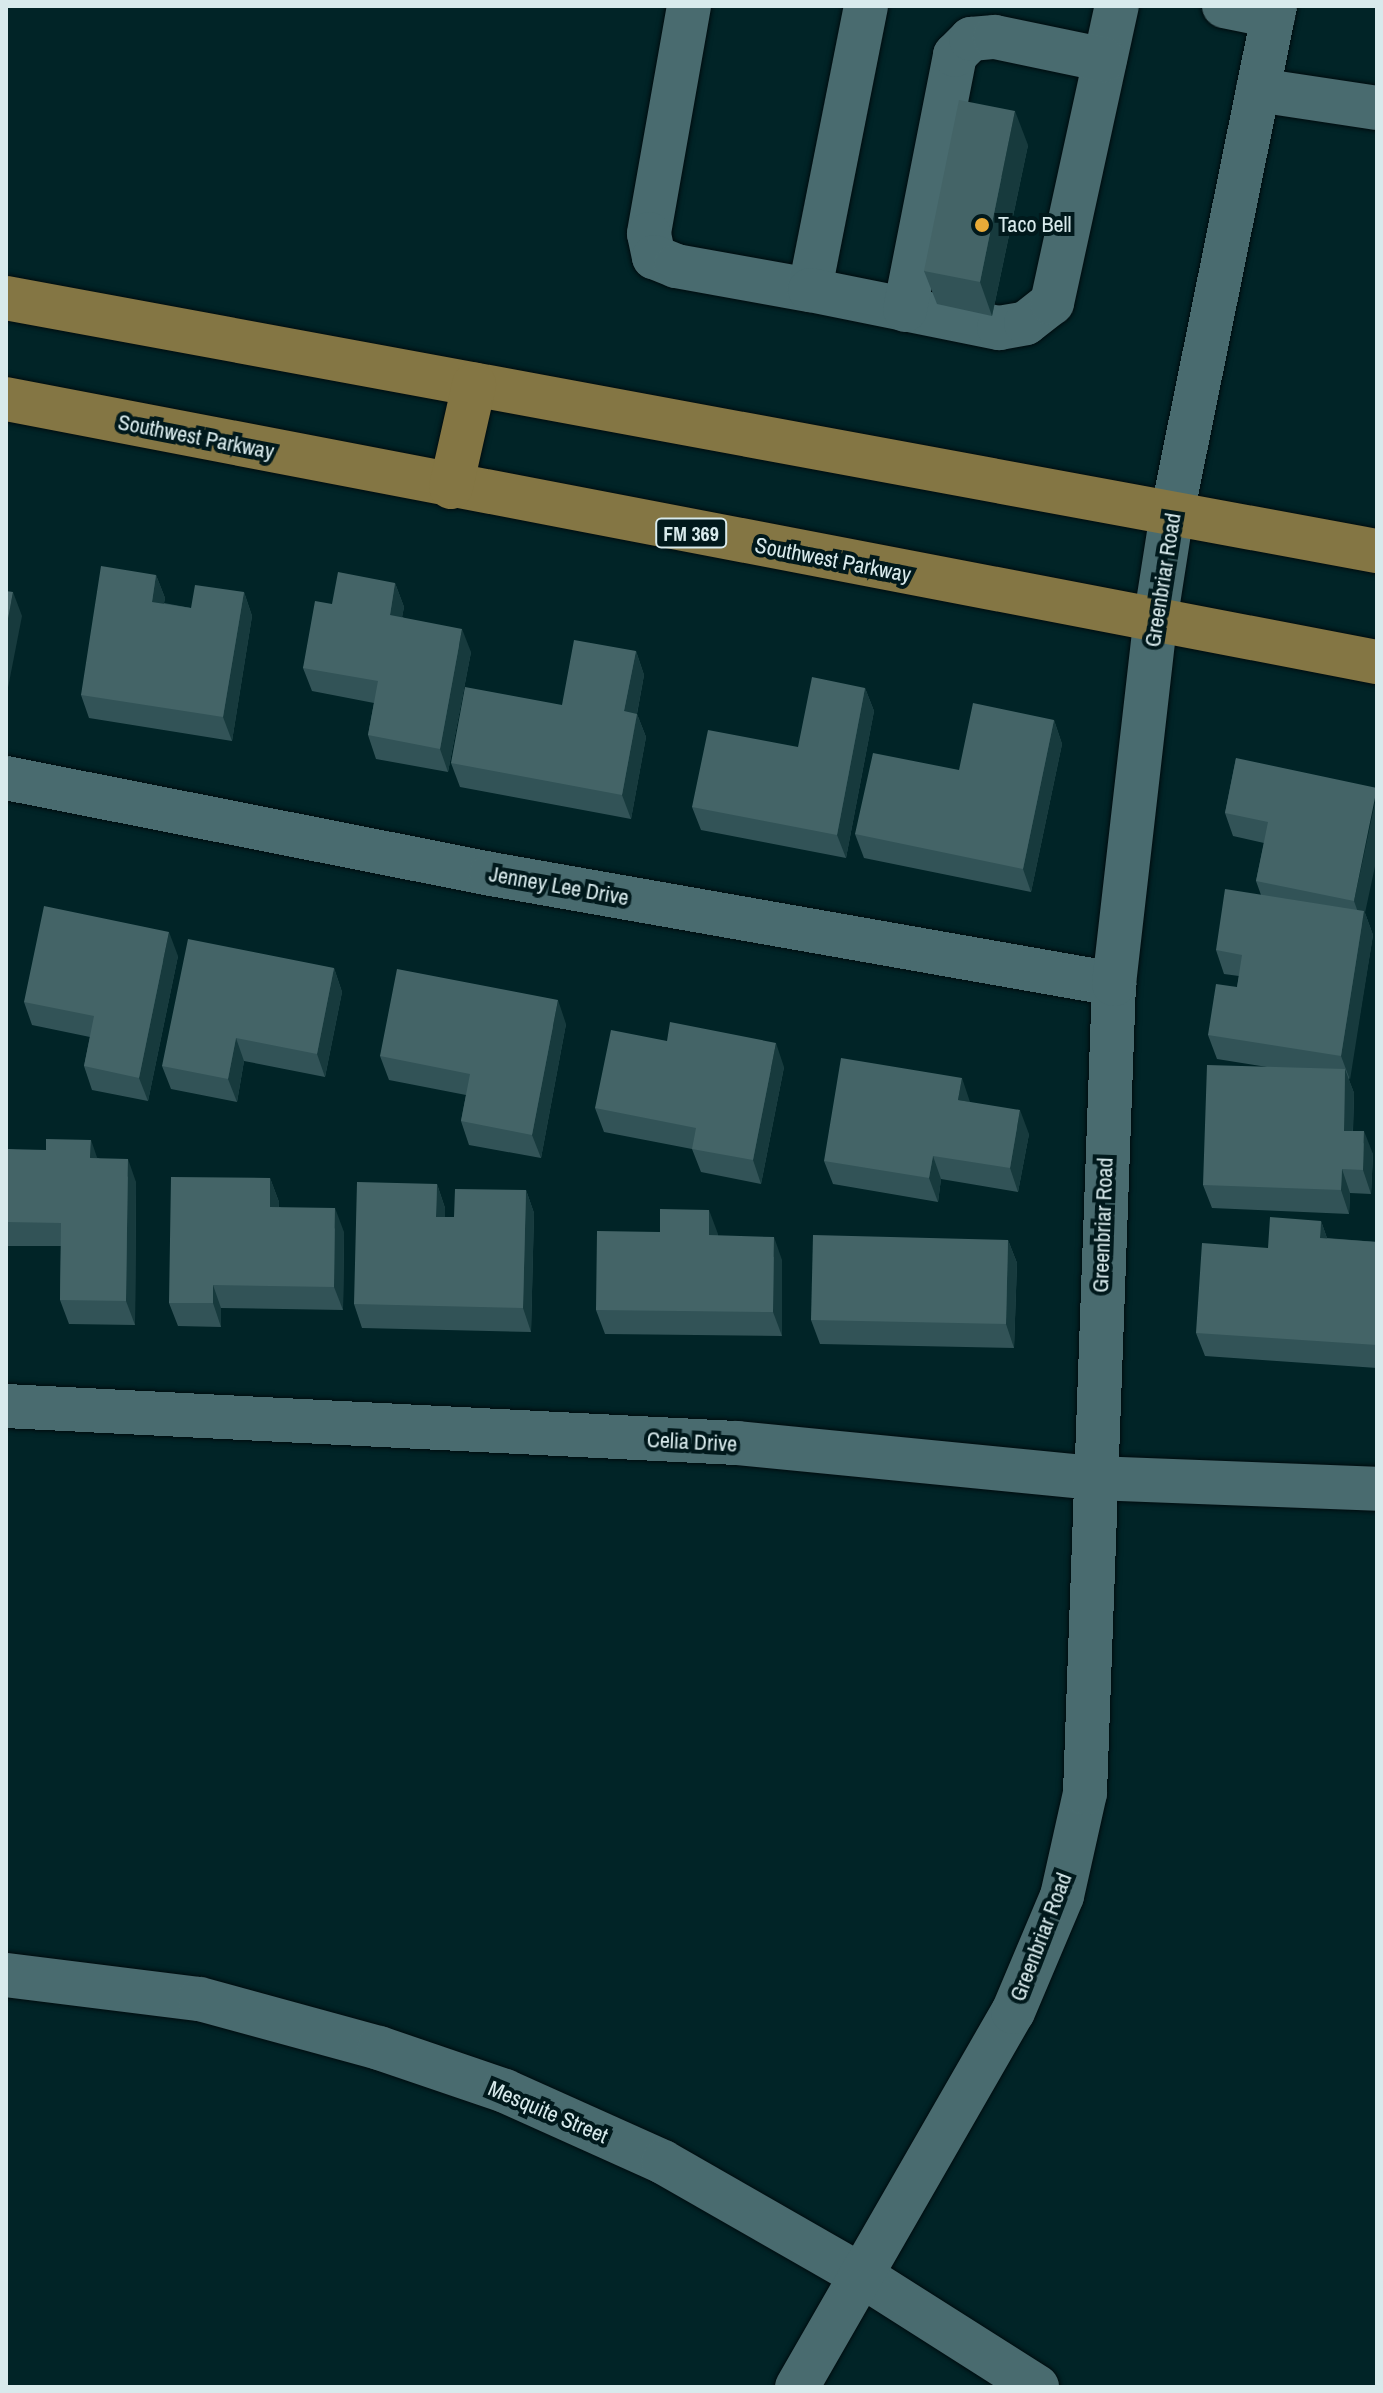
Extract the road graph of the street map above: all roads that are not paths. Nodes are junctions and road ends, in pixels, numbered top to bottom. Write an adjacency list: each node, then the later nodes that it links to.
1 (689, 6): 9 (street)
2 (866, 6): 9 (street)
3 (1117, 6): 6 (street)
4 (1224, 6): 5 (street)
5 (1274, 11): 7 (street, Greenbriar Road)
6 (1105, 60): 11 (street); 11 (street)
7 (1258, 90): 8 (street); 15 (street, Greenbriar Road)
8 (1377, 108)
9 (810, 290): 11 (street)
10 (6, 298): 12 (main road)
11 (905, 310)
12 (474, 385): 14 (main road); 15 (main road)
13 (6, 399): 14 (main road, Southwest Parkway / FM 369)
14 (451, 487): 17 (main road, Southwest Parkway / FM 369)
15 (1172, 514): 16 (main road); 17 (street, Greenbriar Road)
16 (1377, 551)
17 (1155, 622): 18 (main road, Southwest Parkway / FM 369); 20 (street, Greenbriar Road)
18 (1377, 662)
19 (6, 778): 20 (street, Jenney Lee Drive)
20 (1114, 984): 22 (street, Greenbriar Road)
21 (6, 1406): 22 (street, Celia Drive)
22 (1096, 1478): 23 (street, Celia Drive); 25 (street, Greenbriar Road)
23 (1377, 1489)
24 (6, 1975): 25 (street, Mesquite Street)
25 (864, 2277): 26 (street, Greenbriar Road); 27 (street, Mesquite Street)
26 (797, 2387)
27 (1037, 2387)

